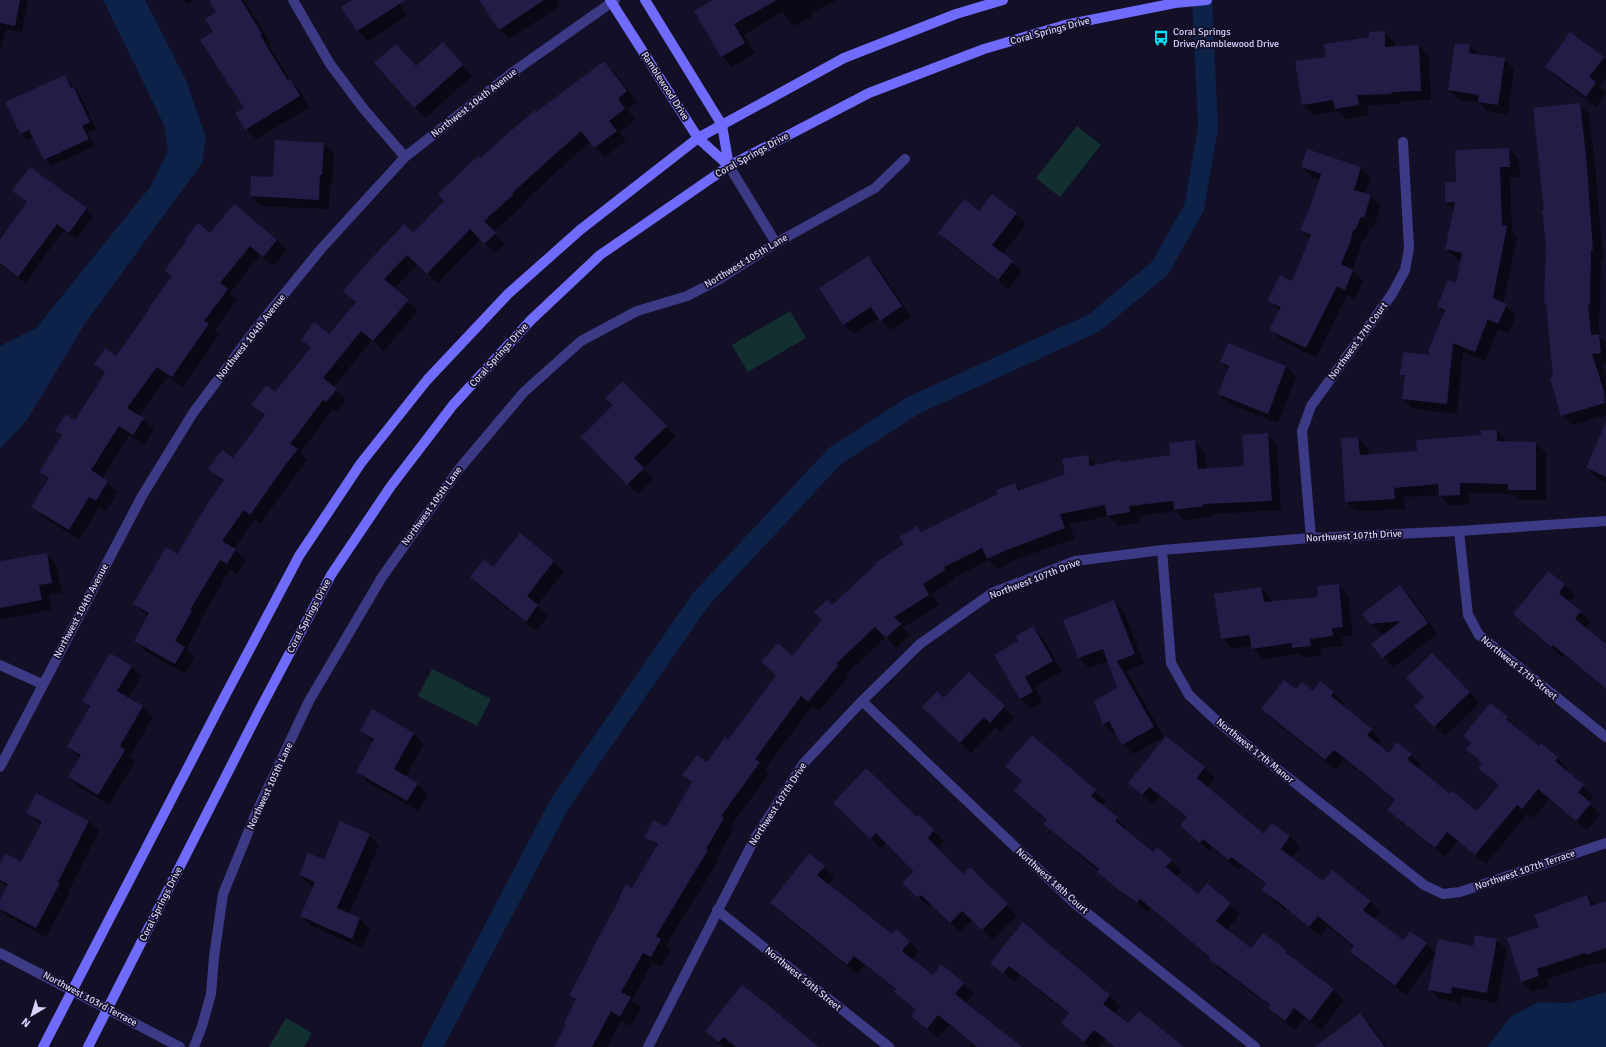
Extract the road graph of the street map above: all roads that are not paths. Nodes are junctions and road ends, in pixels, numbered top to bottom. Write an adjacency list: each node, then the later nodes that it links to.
1 (293, 0): 9 (street)
2 (645, 0): 6 (main road, Ramblewood Drive)
3 (1003, 0): 6 (main road)
4 (1206, 0): 11 (main road, Coral Springs Drive)
5 (612, 1): 7 (main road, Ramblewood Drive); 9 (street, Northwest 104th Avenue)
6 (722, 125): 7 (main road); 11 (main road, Ramblewood Drive)
7 (698, 138): 11 (main road, Ramblewood Drive); 26 (main road)
8 (1403, 142): 15 (street, Northwest 17th Court)
9 (405, 157): 18 (street, Northwest 104th Avenue)
10 (906, 159): 12 (street, Northwest 105th Lane)
11 (729, 166): 12 (street, Ramblewood Drive); 27 (main road, Coral Springs Drive)
12 (776, 242): 31 (street, Northwest 105th Lane)
13 (1606, 521): 14 (street, Northwest 107th Drive)
14 (1460, 531): 15 (street, Northwest 107th Drive); 20 (street, Northwest 17th Street)
15 (1311, 538): 16 (street, Northwest 107th Drive)
16 (1162, 550): 19 (street, Northwest 107th Drive); 23 (street, Northwest 17th Manor)
17 (0, 665): 18 (street)
18 (42, 684): 21 (street, Northwest 104th Avenue)
19 (862, 701): 24 (street, Northwest 107th Drive); 34 (street, Northwest 18th Court)
20 (1606, 737)
21 (0, 767)
22 (1606, 843): 23 (street, Northwest 107th Terrace)
23 (1443, 894)
24 (717, 910): 32 (street, Northwest 107th Drive); 33 (street, Northwest 19th Street)
25 (0, 953): 26 (street, Northwest 103rd Terrace)
26 (73, 990): 27 (street, Northwest 103rd Terrace); 28 (main road)
27 (108, 1008): 29 (main road, Coral Springs Drive); 30 (street, Northwest 103rd Terrace)
28 (43, 1047)
29 (88, 1047)
30 (180, 1047)
31 (194, 1047)
32 (648, 1047)
33 (888, 1047)
34 (1255, 1047)

